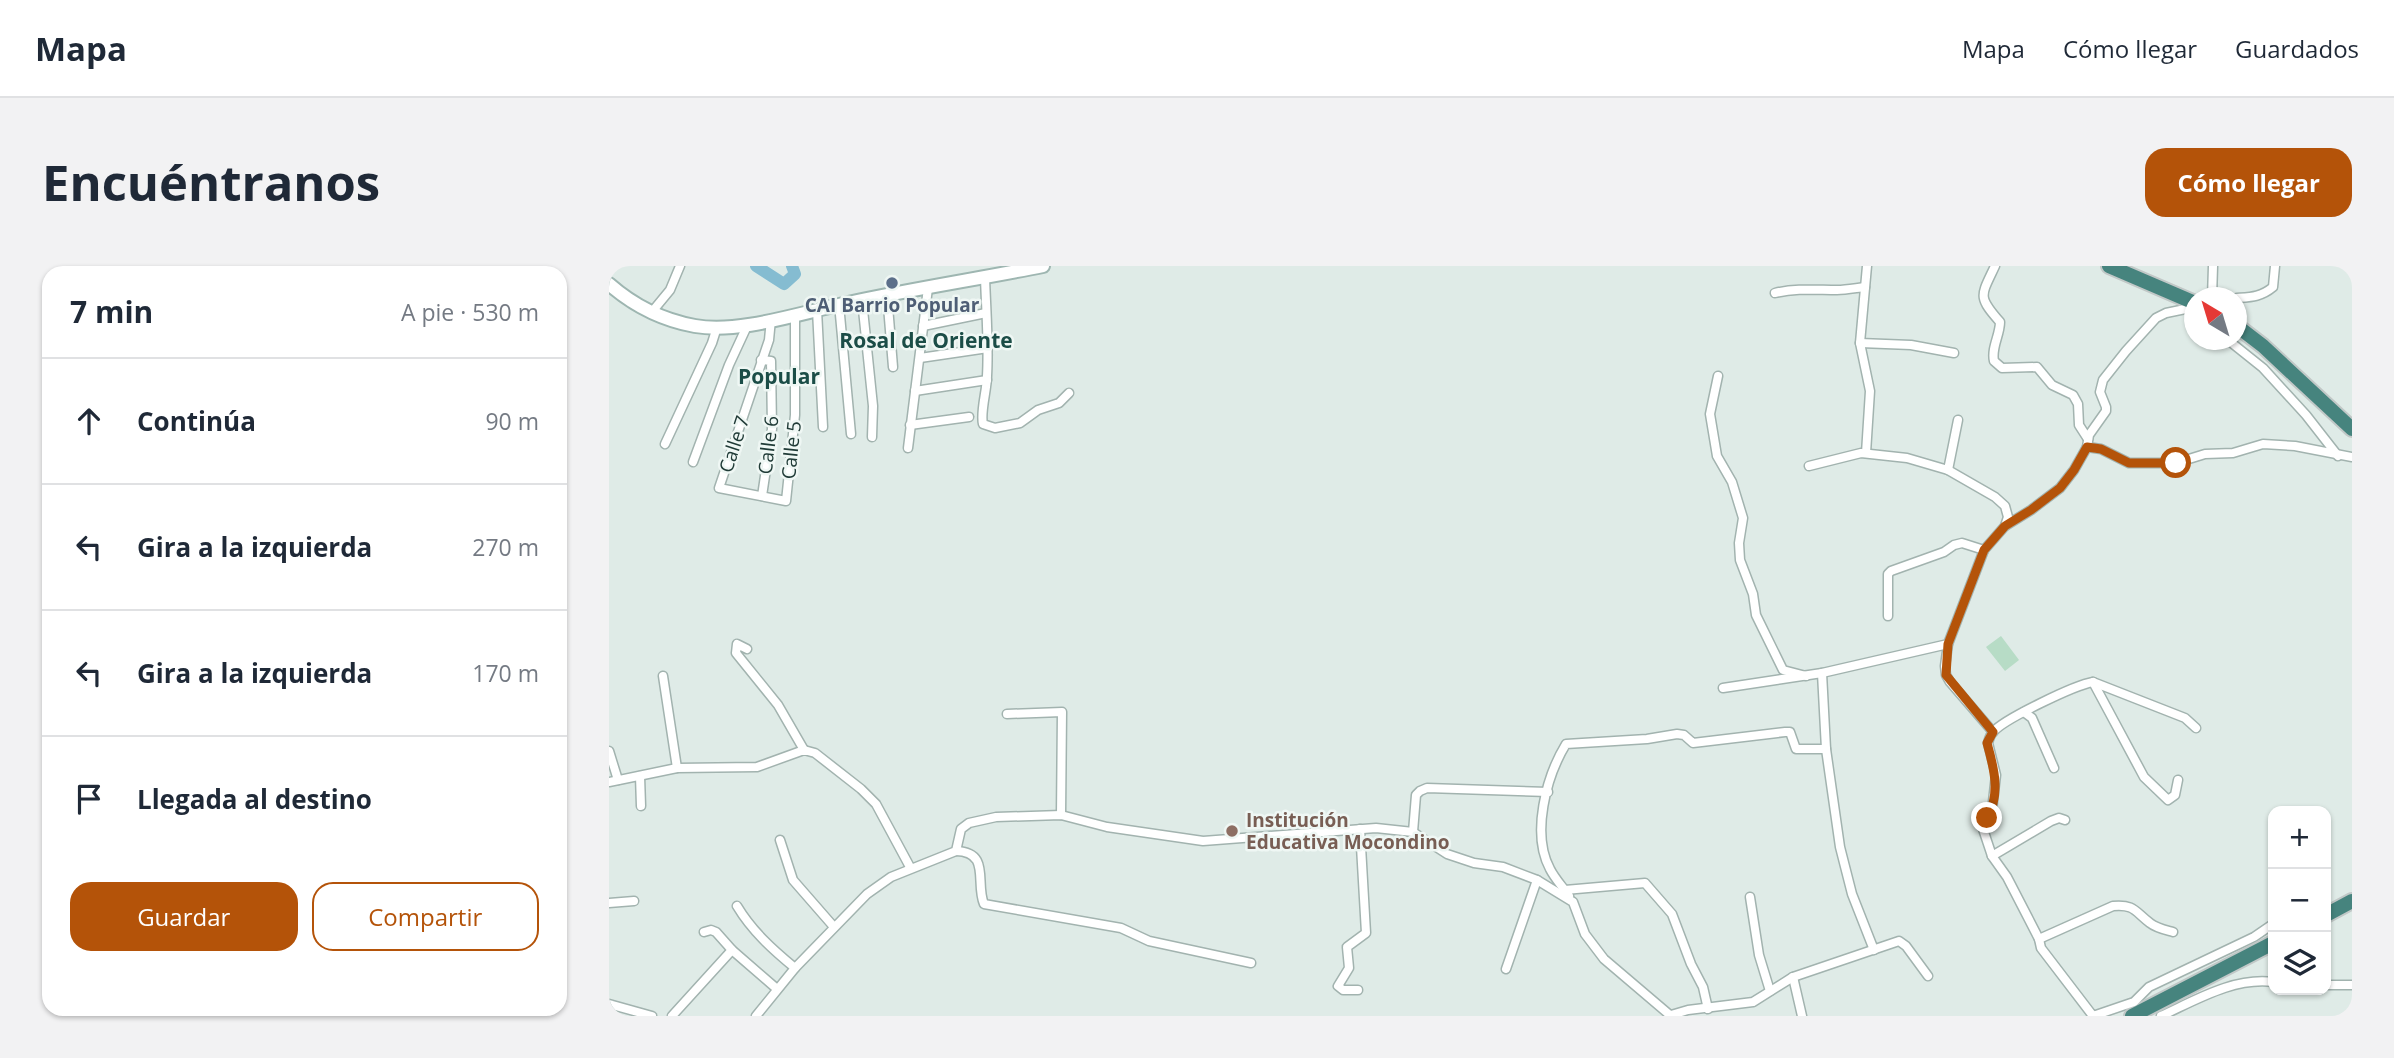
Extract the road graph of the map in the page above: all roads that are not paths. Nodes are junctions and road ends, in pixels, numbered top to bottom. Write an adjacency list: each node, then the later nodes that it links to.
1 (680, 266): 21 (street)
2 (1043, 266): 8 (main road)
3 (1867, 266): 10 (street)
4 (1995, 266): 47 (street)
5 (2109, 266): 17 (highway)
6 (2213, 266): 11 (street)
7 (2276, 266): 15 (street)
8 (985, 277): 12 (main road); 22 (street)
9 (609, 285): 21 (main road)
10 (1865, 287): 13 (street); 29 (street)
11 (2212, 287)
12 (928, 288): 14 (main road); 26 (street)
13 (1775, 293)
14 (887, 294): 16 (main road); 35 (street)
15 (2247, 298)
16 (862, 300): 18 (main road); 46 (street)
17 (2184, 300)
18 (839, 304): 20 (main road); 45 (street)
19 (2184, 308): 47 (street)
20 (817, 310): 23 (main road); 43 (street)
21 (651, 313): 27 (main road)
22 (986, 313): 26 (street); 30 (street)
23 (795, 314): 24 (main road); 56 (street, Calle 5)
24 (771, 319): 25 (main road); 34 (street, Calle 7)
25 (748, 324): 27 (main road); 53 (street)
26 (923, 326): 33 (street)
27 (717, 327): 48 (street)
28 (2247, 334): 44 (highway)
29 (1860, 343): 32 (street); 50 (street)
30 (988, 348): 33 (street); 37 (street)
31 (2240, 350): 51 (street)
32 (1954, 353)
33 (920, 358): 38 (street)
34 (761, 360): 56 (street, Calle 6); 56 (street, Calle 7)
35 (893, 367)
36 (1718, 376): 64 (street)
37 (987, 380): 38 (street); 39 (street)
38 (915, 391): 42 (street)
39 (1069, 393)
40 (969, 417): 42 (street)
41 (1958, 420): 55 (street)
42 (910, 425): 49 (street)
43 (823, 427)
44 (2352, 429)
45 (851, 434)
46 (872, 437)
47 (2087, 443): 51 (street); 57 (street)
48 (665, 444)
49 (908, 448)
50 (1866, 453): 54 (street); 55 (street)
51 (2337, 456): 52 (street)
52 (2352, 457)
53 (693, 462)
54 (1809, 467)
55 (1948, 470): 57 (street)
56 (762, 496)
57 (2005, 526): 58 (street)
58 (1984, 550): 59 (street); 60 (street)
59 (1888, 616)
60 (1948, 644): 62 (street); 70 (street)
61 (747, 649): 72 (street)
62 (1822, 673): 64 (street); 71 (street)
63 (663, 676): 74 (street)
64 (1806, 676): 66 (street)
65 (2093, 682): 67 (street); 69 (street); 77 (street)
66 (1723, 688)
67 (2024, 712): 70 (street); 75 (street)
68 (1007, 714): 81 (street)
69 (2196, 728)
70 (1993, 732): 87 (street)
71 (1826, 749): 79 (street); 105 (street)
72 (804, 750): 74 (street); 88 (street)
73 (609, 751): 78 (street)
74 (677, 768): 76 (street)
75 (2054, 768)
76 (640, 776): 78 (street); 80 (street)
77 (2178, 780)
78 (613, 781)
79 (1548, 792): 84 (street); 90 (street)
80 (641, 806)
81 (1061, 815): 83 (street); 86 (street)
82 (2064, 820): 87 (street)
83 (1360, 829): 84 (street); 115 (street)
84 (1413, 832): 89 (street)
85 (780, 841): 98 (street)
86 (955, 851): 88 (street); 106 (street)
87 (1992, 856): 102 (street)
88 (910, 867): 98 (street)
89 (1537, 880): 94 (street); 108 (street)
90 (1565, 890): 94 (street); 118 (street)
91 (1750, 897): 116 (street)
92 (634, 901): 95 (street)
93 (2352, 901): 97 (highway)
94 (1573, 902): 123 (street)
95 (609, 903)
96 (737, 906): 107 (street)
97 (2331, 912)
98 (834, 927): 107 (street)
99 (2268, 927): 119 (street)
100 (704, 932): 104 (street)
101 (2173, 932): 102 (street)
102 (2039, 939): 119 (street)
103 (2268, 945): 119 (highway)
104 (732, 950): 114 (street); 121 (street)
105 (1874, 950): 109 (street); 110 (street)
106 (1251, 963)
107 (795, 968): 114 (street)
108 (1506, 969)
109 (1928, 976)
110 (1793, 977): 116 (street); 124 (street)
111 (2268, 982): 125 (street)
112 (2331, 985): 113 (street)
113 (2352, 985)
114 (777, 989): 122 (street)
115 (1358, 990)
116 (1770, 991): 118 (street)
117 (609, 1004): 120 (street)
118 (1708, 1009): 123 (street)
119 (2134, 1012)
120 (652, 1016)
121 (672, 1016)
122 (756, 1016)
123 (1671, 1016)
124 (1802, 1016)
125 (2161, 1016)

